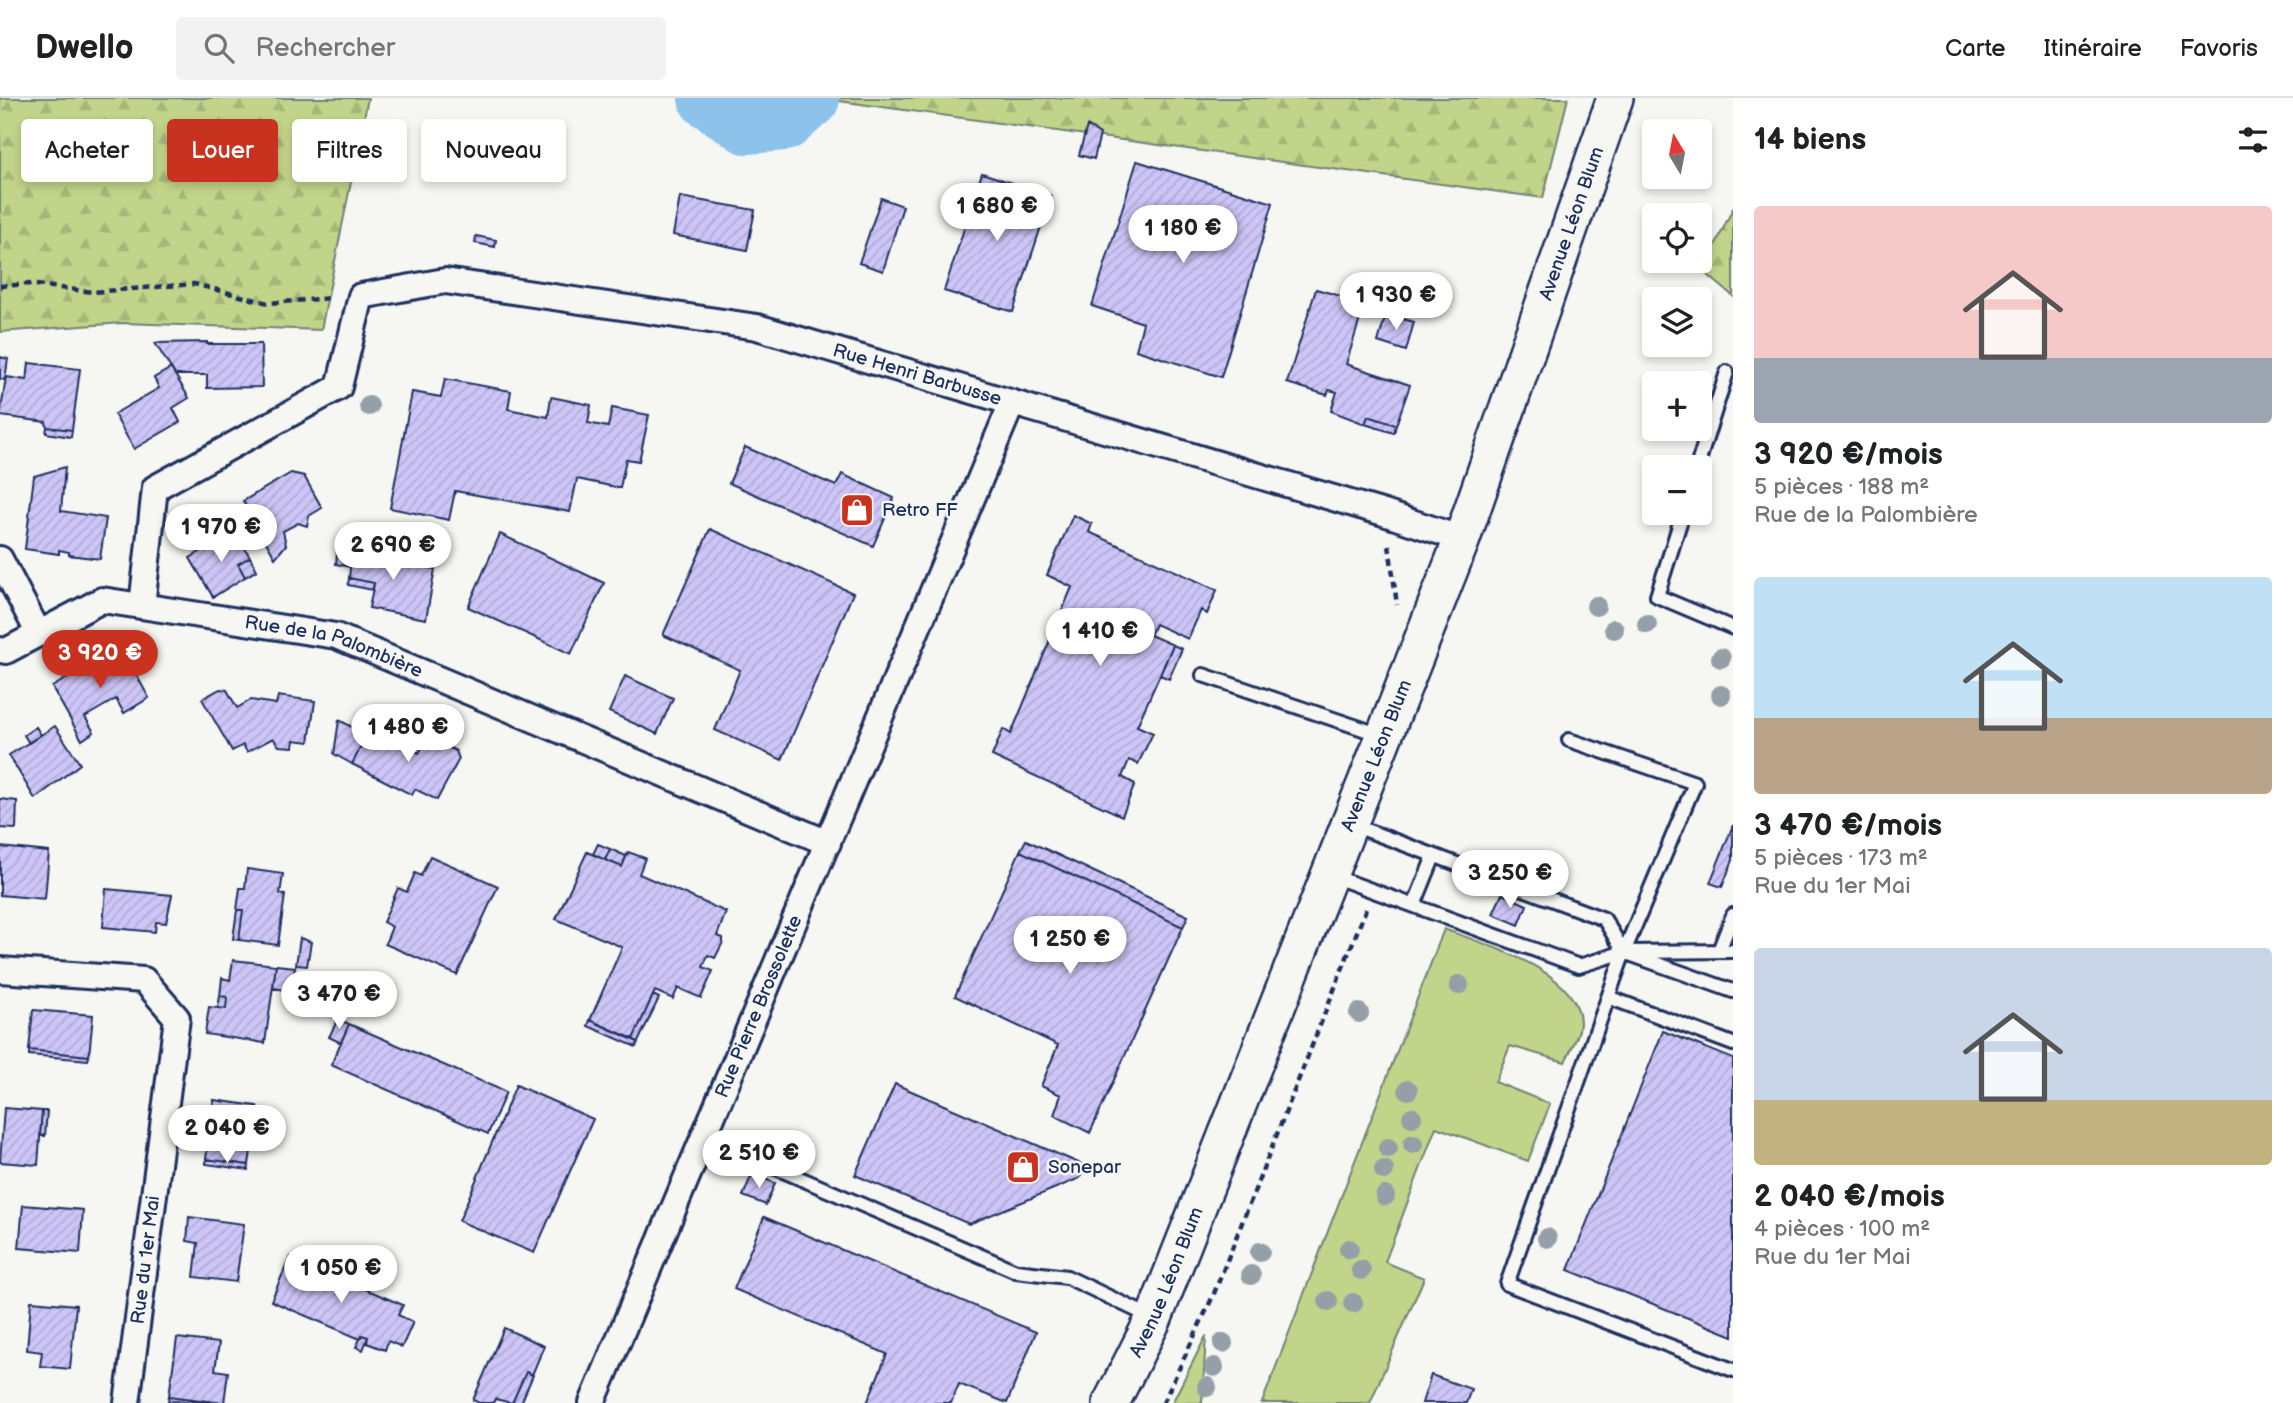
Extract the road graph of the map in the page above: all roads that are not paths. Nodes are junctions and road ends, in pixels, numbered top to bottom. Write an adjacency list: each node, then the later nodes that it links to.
1 (1615, 98): 6 (street, Avenue Léon Blum)
2 (1727, 372): 4 (lane)
3 (1012, 403): 6 (street, Rue Henri Barbusse); 8 (street, Rue Henri Barbusse); 16 (street, Rue Pierre Brossolette)
4 (1702, 455)
5 (1679, 525): 9 (lane)
6 (1462, 539): 13 (street, Avenue Léon Blum)
7 (0, 559): 10 (street)
8 (142, 606): 10 (street, Rue de la Palombière); 16 (street, Rue de la Palombière)
9 (1733, 628)
10 (39, 634): 11 (street, Rue de la Palombière)
11 (0, 650)
12 (1203, 675): 13 (lane)
13 (1384, 736): 15 (street, Avenue Léon Blum)
14 (1569, 740): 21 (lane)
15 (1350, 824): 17 (lane); 18 (street, Avenue Léon Blum)
16 (828, 843): 28 (street, Rue Pierre Brossolette)
17 (1434, 856): 19 (lane); 21 (lane)
18 (1330, 874): 19 (lane); 29 (street, Avenue Léon Blum)
19 (1415, 904): 21 (lane)
20 (1733, 915): 22 (lane)
21 (1624, 951): 22 (lane); 25 (lane); 26 (lane)
22 (1719, 951): 23 (lane)
23 (1733, 951)
24 (0, 970): 31 (street, Rue du 1er Mai)
25 (1733, 991)
26 (1608, 997): 27 (lane); 30 (lane)
27 (1733, 1044)
28 (704, 1138): 29 (lane); 32 (street, Rue Pierre Brossolette)
29 (1154, 1318): 33 (street, Avenue Léon Blum)
30 (1733, 1370)
31 (127, 1403)
32 (592, 1403)
33 (1111, 1403)

